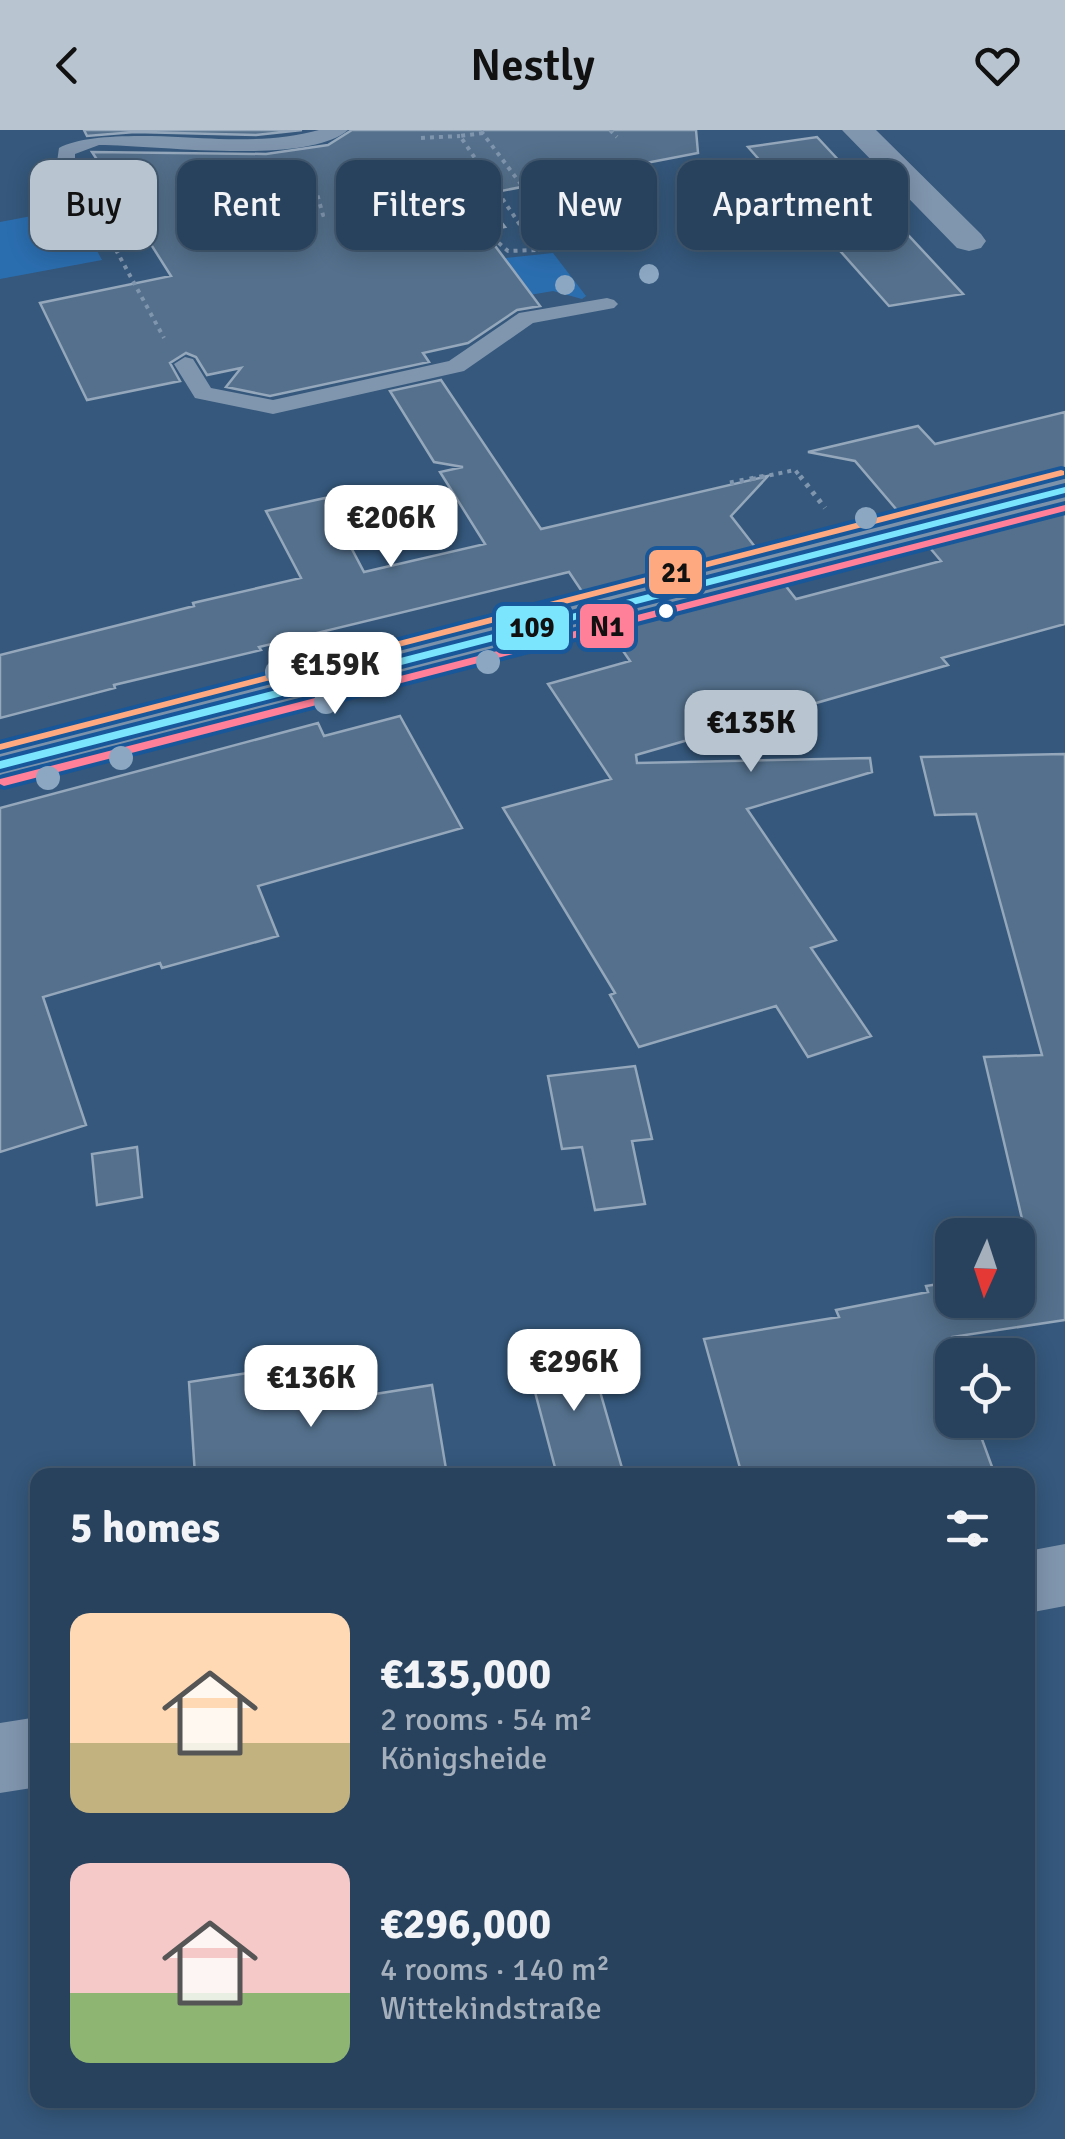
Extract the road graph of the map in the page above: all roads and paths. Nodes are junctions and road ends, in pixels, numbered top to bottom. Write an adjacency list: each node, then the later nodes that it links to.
1 (339, 130): 9 (lane)
2 (610, 130): 7 (path)
3 (858, 130): 15 (street)
4 (482, 131): 5 (path); 11 (path)
5 (460, 136): 8 (path); 14 (path)
6 (70, 137): 9 (lane)
7 (617, 137)
8 (421, 138)
9 (303, 141): 10 (path)
10 (308, 160)
11 (521, 184)
12 (316, 187): 13 (path)
13 (316, 217)
14 (521, 226)
15 (969, 241)
16 (501, 245): 18 (path)
17 (117, 250): 20 (path)
18 (537, 250)
19 (606, 304): 20 (lane)
20 (185, 364)
21 (730, 483): 23 (path)
22 (1065, 490): 23 (main road)
23 (854, 545): 24 (main road)
24 (0, 765)
25 (1065, 1576): 26 (street)
26 (1035, 1581)
27 (30, 1753): 28 (street)
28 (0, 1758)

